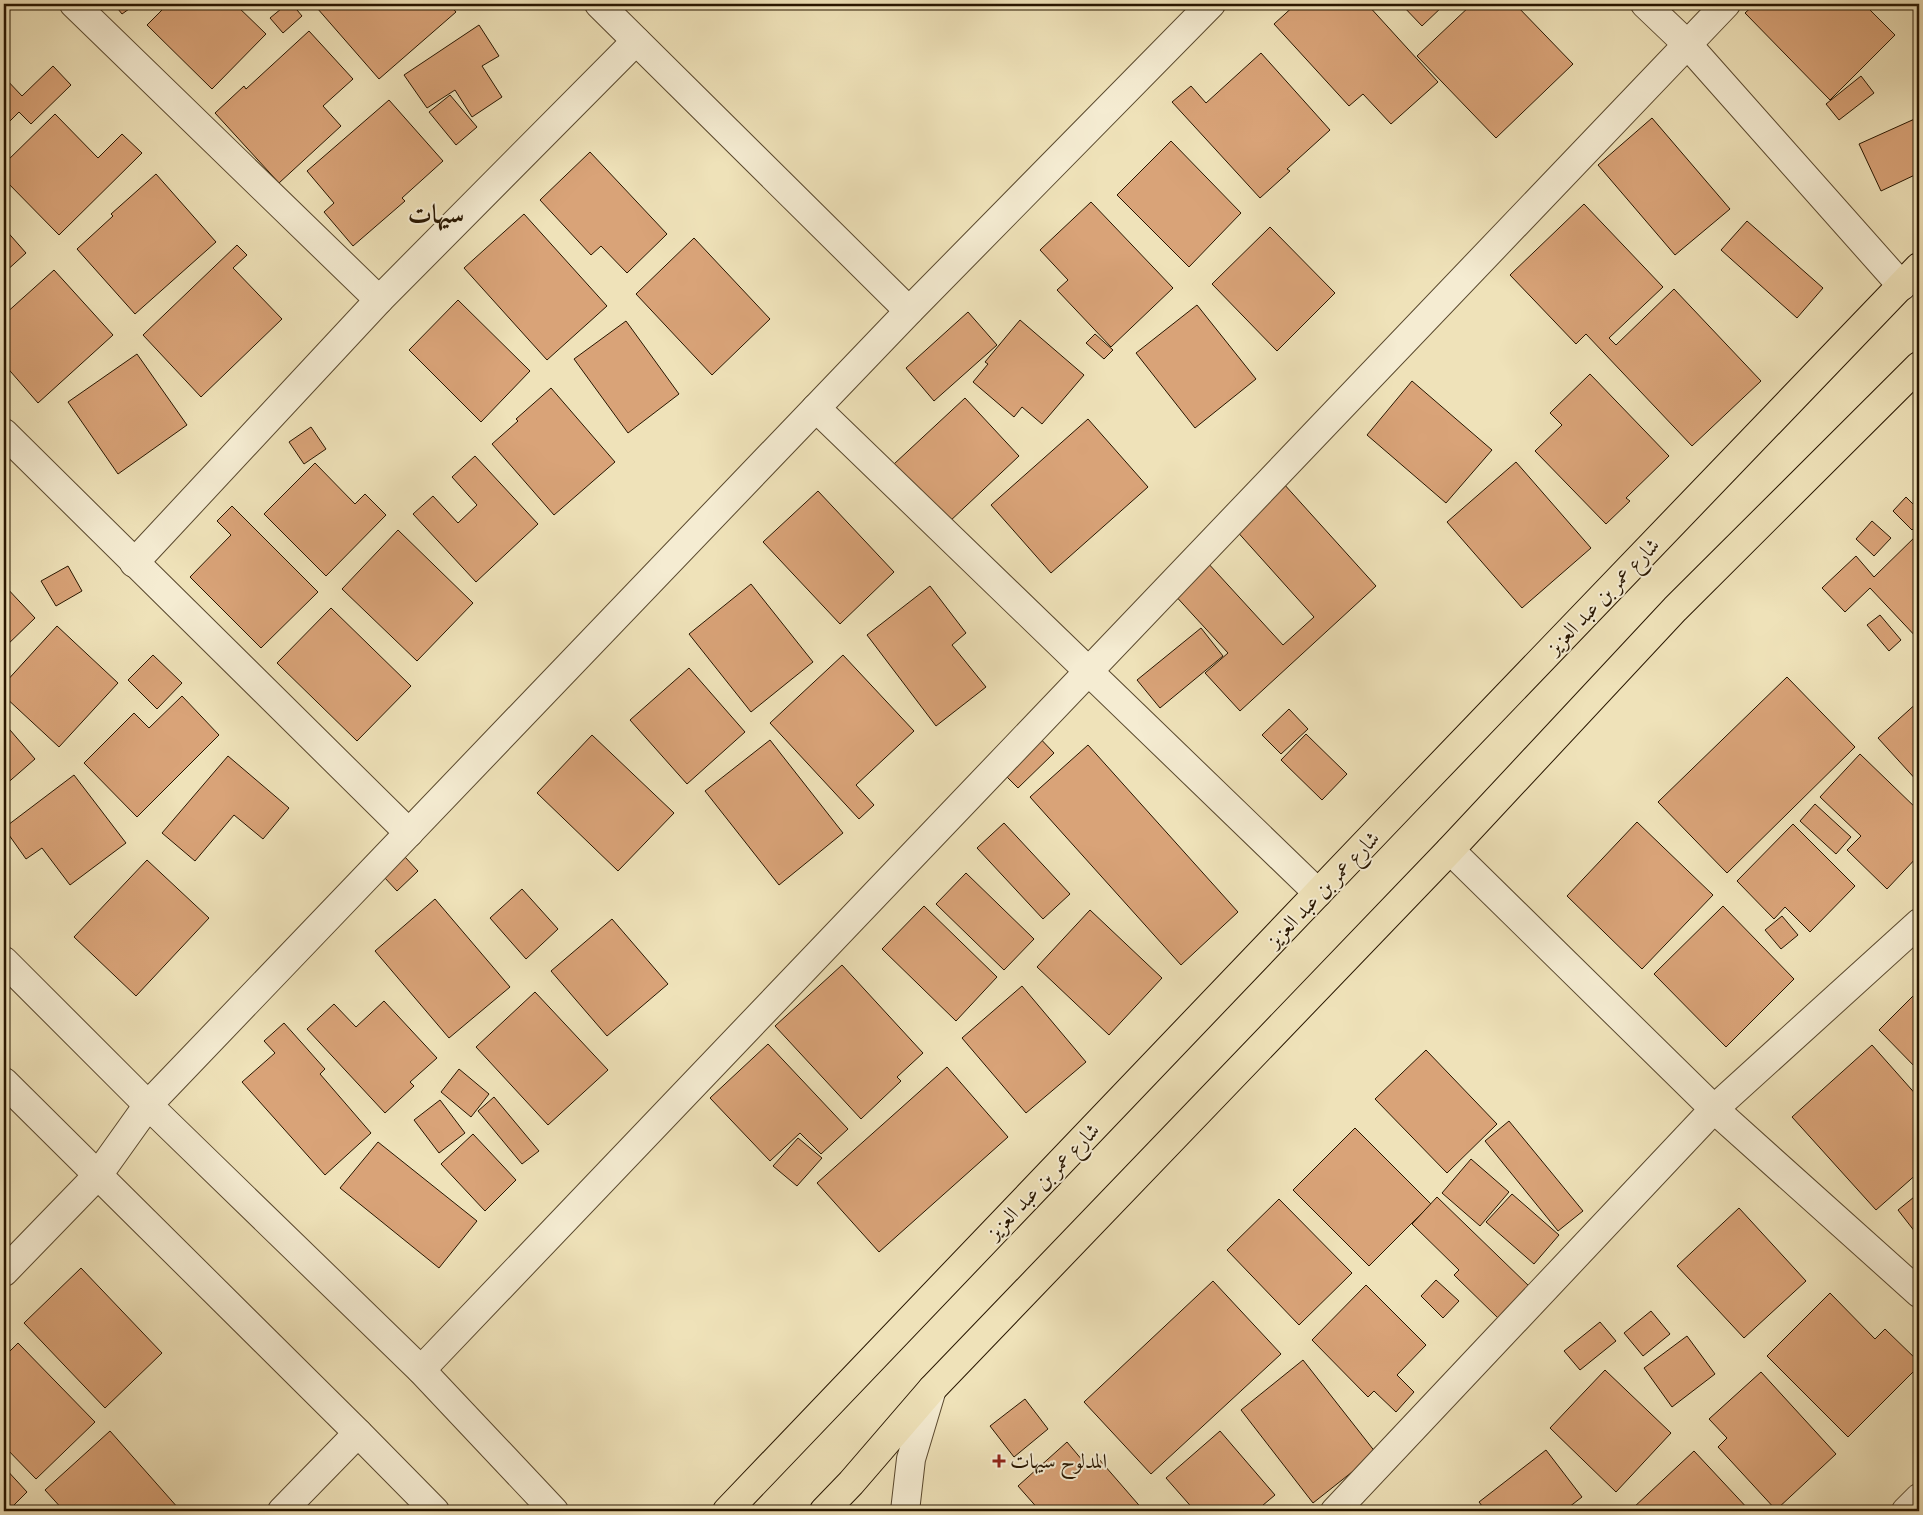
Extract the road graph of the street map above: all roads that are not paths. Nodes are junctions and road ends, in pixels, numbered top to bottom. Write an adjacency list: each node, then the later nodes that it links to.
1 (74, 4): 9 (street)
2 (598, 4): 6 (street)
3 (1211, 4): 10 (street)
4 (1645, 4): 7 (street)
5 (1726, 4): 7 (street)
6 (636, 41): 9 (street); 10 (street)
7 (1688, 45): 8 (street); 15 (street)
8 (1911, 277): 18 (main road, شارع عمر بن عبد العزيز)
9 (379, 300): 14 (street)
10 (909, 311): 12 (street)
11 (1919, 366): 17 (main road)
12 (816, 408): 15 (street); 16 (street)
13 (4, 433): 14 (street)
14 (134, 563): 16 (street)
15 (1089, 671): 18 (street); 27 (street)
16 (409, 834): 22 (street)
17 (1450, 850): 23 (street); 28 (main road)
18 (1318, 893): 34 (main road, شارع عمر بن عبد العزيز)
19 (1919, 923): 23 (street)
20 (4, 961): 22 (street)
21 (4, 1082): 24 (street)
22 (148, 1106): 24 (street); 27 (street)
23 (1714, 1109): 26 (street); 37 (street)
24 (98, 1175): 25 (street); 29 (street)
25 (4, 1272)
26 (1919, 1293)
27 (421, 1370): 33 (street)
28 (932, 1389): 35 (main road); 36 (street)
29 (358, 1432): 31 (street); 32 (street)
30 (1919, 1498): 38 (street)
31 (282, 1511)
32 (435, 1511)
33 (554, 1511)
34 (727, 1511)
35 (824, 1511)
36 (905, 1511)
37 (1335, 1511)
38 (1906, 1511)

